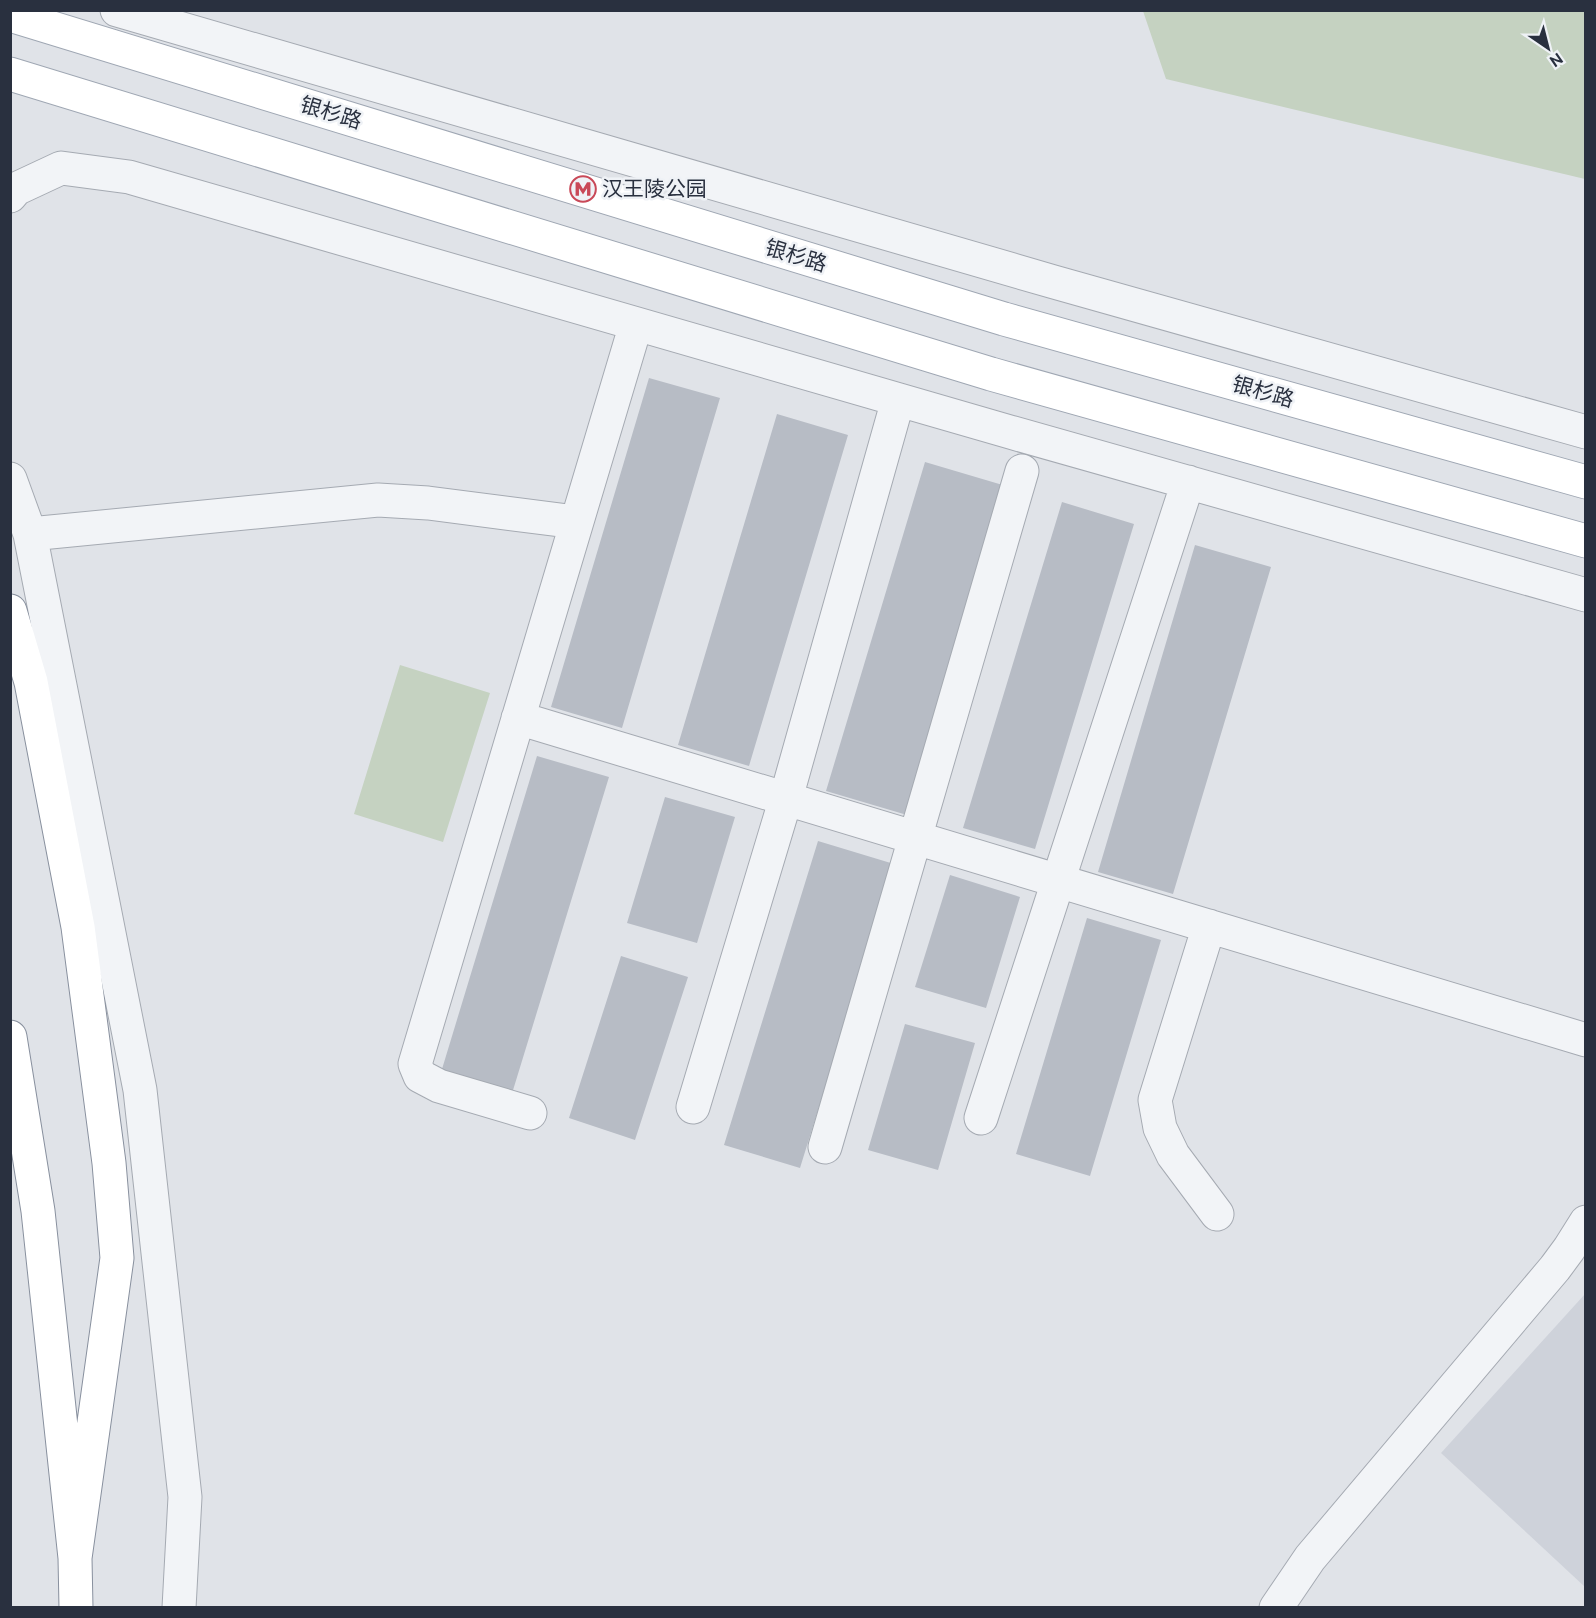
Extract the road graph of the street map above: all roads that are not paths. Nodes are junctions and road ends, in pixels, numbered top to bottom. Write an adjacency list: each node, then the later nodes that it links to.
1 (117, 10): 7 (street)
2 (10, 15): 11 (main road, 银杉路)
3 (10, 74): 14 (main road)
4 (10, 196): 5 (street)
5 (636, 324): 6 (street); 12 (street)
6 (898, 400): 10 (street); 18 (street)
7 (1586, 432)
8 (1022, 471): 19 (street)
9 (10, 479): 13 (street)
10 (1188, 482): 15 (street); 20 (street)
11 (1586, 482)
12 (576, 522): 13 (street); 17 (street)
13 (30, 534): 32 (street)
14 (1586, 541)
15 (1586, 595)
16 (10, 611): 30 (main road)
17 (518, 718): 18 (street); 25 (street)
18 (786, 798): 19 (street); 24 (street)
19 (914, 837): 20 (street); 27 (street)
20 (1058, 881): 21 (street); 26 (street)
21 (1209, 926): 23 (street); 28 (street)
22 (10, 1037): 30 (main road)
23 (1586, 1040)
24 (693, 1107)
25 (530, 1113)
26 (981, 1118)
27 (825, 1147)
28 (1217, 1214)
29 (1586, 1222): 33 (street)
30 (75, 1558): 31 (main road)
31 (76, 1608)
32 (179, 1608)
33 (1276, 1608)

